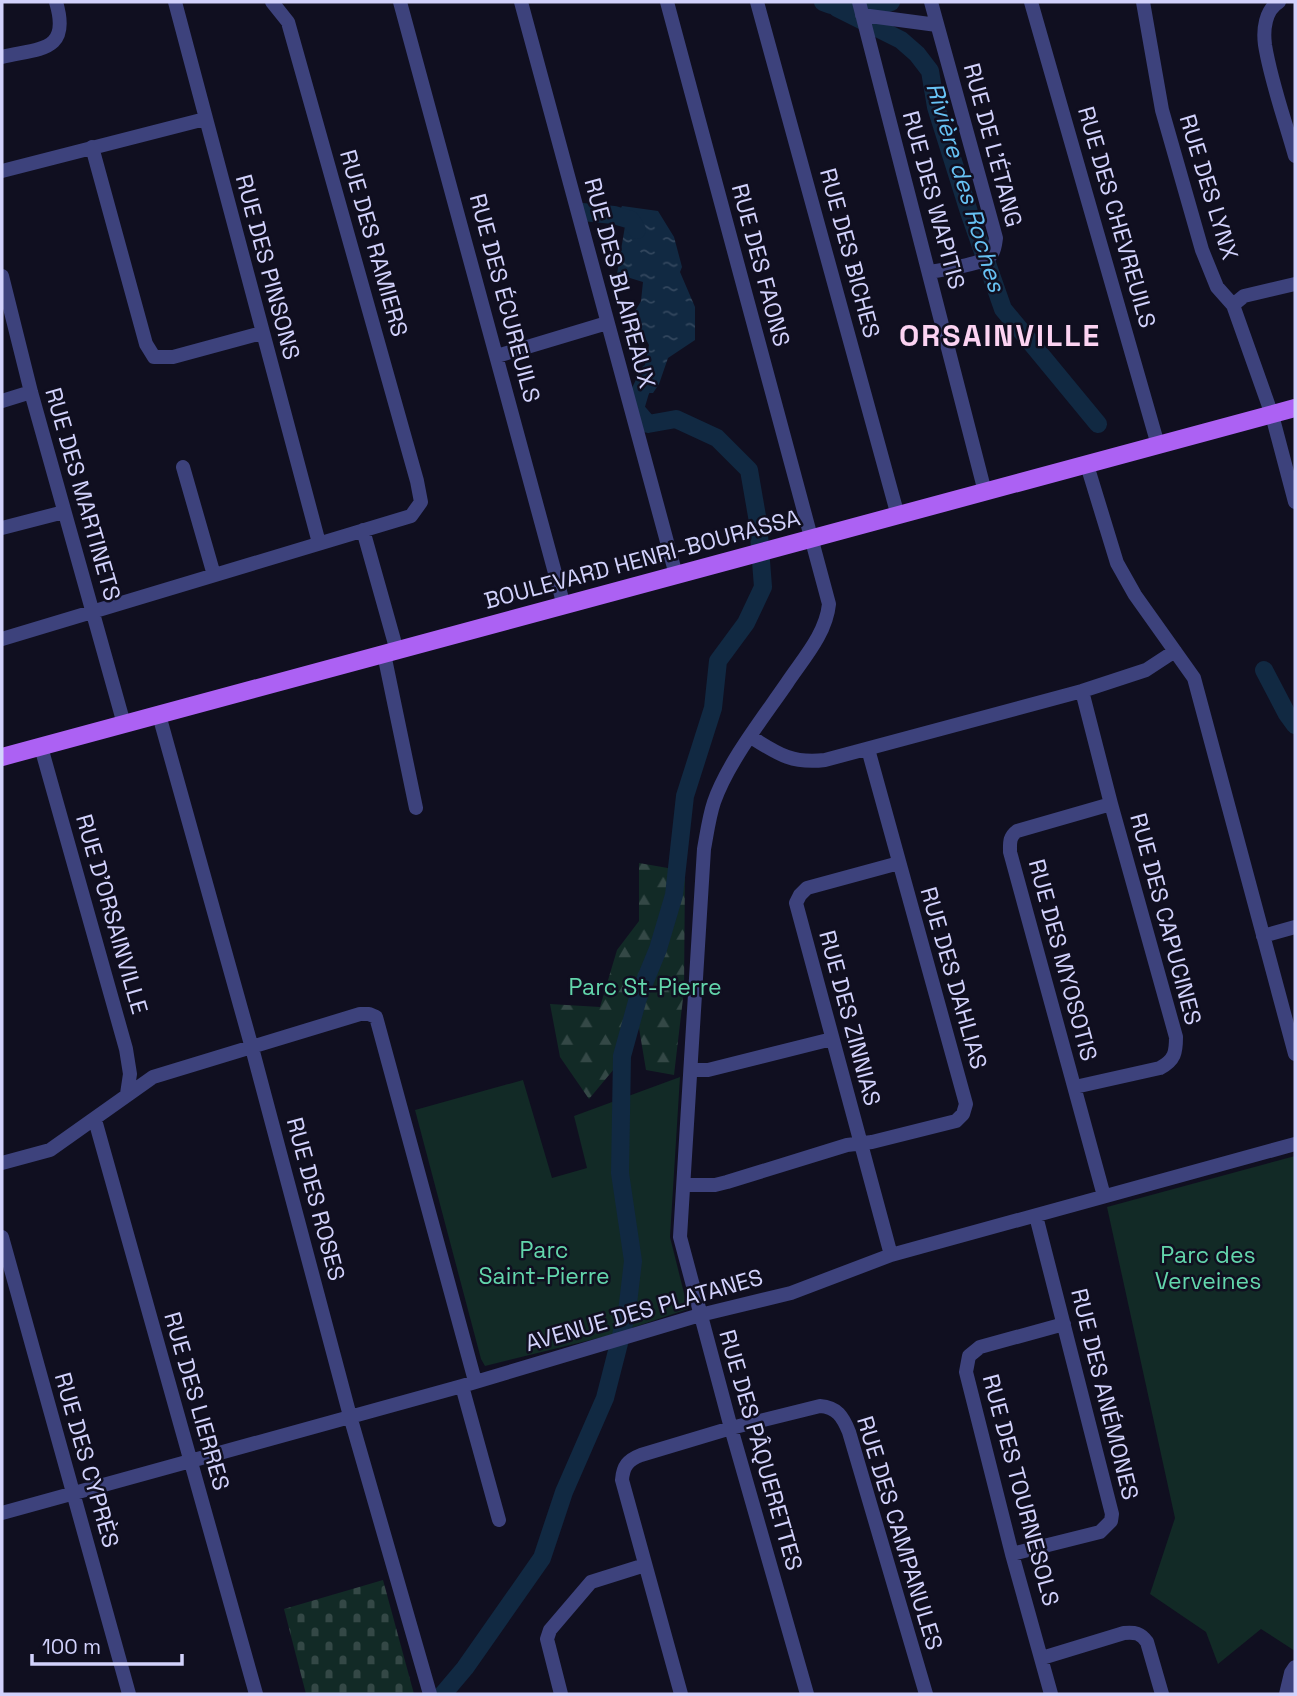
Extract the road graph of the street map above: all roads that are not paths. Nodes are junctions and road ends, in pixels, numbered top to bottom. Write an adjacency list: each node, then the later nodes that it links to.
1 (57, 2): 14 (street)
2 (175, 2): 15 (street, RUE DES PINSONS)
3 (272, 2): 38 (street, RUE DES RAMIERS)
4 (400, 2): 25 (street, RUE DES ÉCUREUILS)
5 (521, 2): 23 (street, RUE DES BLAIREAUX)
6 (667, 2): 39 (street, RUE DES FAONS)
7 (757, 2): 36 (street, RUE DES BICHES)
8 (931, 2): 13 (street, RUE DE L'ÉTANG)
9 (1031, 2): 30 (street, RUE DES CHEVREUILS)
10 (1143, 2): 22 (street, RUE DES LYNX)
11 (1279, 2): 17 (street)
12 (861, 12): 13 (street); 19 (street, RUE DES WAPITIS)
13 (937, 25): 19 (street, RUE DE L'ÉTANG)
14 (2, 57)
15 (205, 118): 16 (street); 24 (street, RUE DES PINSONS)
16 (92, 147): 18 (street); 24 (street)
17 (1295, 156)
18 (2, 171)
19 (930, 272): 33 (street, RUE DES WAPITIS)
20 (3, 282): 26 (street, RUE DES MARTINETS)
21 (1295, 284): 22 (street)
22 (1233, 305): 29 (street, RUE DES LYNX)
23 (607, 323): 25 (street); 42 (street, RUE DES BLAIREAUX)
24 (262, 332): 40 (street, RUE DES PINSONS)
25 (497, 356): 43 (street, RUE DES ÉCUREUILS)
26 (31, 392): 27 (street); 35 (street, RUE DES MARTINETS)
27 (2, 401)
28 (1295, 408): 29 (main road, BOULEVARD HENRI-BOURASSA)
29 (1272, 415): 30 (main road, BOULEVARD HENRI-BOURASSA); 34 (street, RUE DES LYNX)
30 (1158, 446): 31 (main road, BOULEVARD HENRI-BOURASSA)
31 (1087, 464): 33 (main road, BOULEVARD HENRI-BOURASSA); 46 (street)
32 (183, 467): 41 (street)
33 (985, 492): 36 (main road, BOULEVARD HENRI-BOURASSA)
34 (1295, 502)
35 (64, 512): 37 (street); 44 (street, RUE DES MARTINETS)
36 (898, 516): 39 (main road, BOULEVARD HENRI-BOURASSA)
37 (2, 528)
38 (363, 530): 40 (street); 47 (street)
39 (811, 539): 42 (main road, BOULEVARD HENRI-BOURASSA); 51 (street, RUE DES PÂQUERETTES)
40 (319, 543): 41 (street)
41 (214, 575): 44 (street)
42 (676, 575): 43 (main road, BOULEVARD HENRI-BOURASSA)
43 (564, 606): 47 (main road, BOULEVARD HENRI-BOURASSA)
44 (93, 612): 45 (street); 50 (street, RUE DES MARTINETS)
45 (2, 639)
46 (1175, 651): 48 (street); 59 (street)
47 (390, 653): 49 (main road, BOULEVARD HENRI-BOURASSA); 56 (street)
48 (1082, 691): 53 (street); 55 (street, RUE DES CAPUCINES)
49 (159, 715): 50 (main road, BOULEVARD HENRI-BOURASSA); 61 (street, RUE DES ROSES)
50 (124, 724): 52 (main road, BOULEVARD HENRI-BOURASSA)
51 (751, 737): 53 (street); 63 (street, RUE DES PÂQUERETTES)
52 (41, 747): 54 (main road, BOULEVARD HENRI-BOURASSA); 65 (street, RUE D'ORSAINVILLE)
53 (868, 749): 57 (street, RUE DES DAHLIAS)
54 (2, 757)
55 (1111, 804): 64 (street, RUE DES MYOSOTIS); 64 (street, RUE DES CAPUCINES)
56 (416, 808)
57 (898, 863): 60 (street, RUE DES ZINNIAS); 67 (street, RUE DES DAHLIAS)
58 (1295, 927): 59 (street)
59 (1263, 936): 62 (street)
60 (832, 1038): 63 (street); 67 (street, RUE DES ZINNIAS)
61 (252, 1048): 65 (street); 77 (street); 78 (street, RUE DES ROSES)
62 (1295, 1054)
63 (691, 1070): 70 (street, RUE DES PÂQUERETTES)
64 (1075, 1087): 71 (street, RUE DES MYOSOTIS)
65 (127, 1094): 66 (street)
66 (95, 1119): 69 (street); 80 (street, RUE DES LIERRES)
67 (860, 1143): 70 (street, RUE DES DAHLIAS); 74 (street, RUE DES ZINNIAS)
68 (1295, 1144): 71 (street, AVENUE DES PLATANES)
69 (2, 1163)
70 (684, 1185): 75 (street, RUE DES PÂQUERETTES)
71 (1104, 1196): 72 (street, AVENUE DES PLATANES)
72 (1035, 1216): 74 (street, AVENUE DES PLATANES); 76 (street, RUE DES ANÉMONES)
73 (2, 1237): 81 (street, RUE DES CYPRÈS)
74 (891, 1255): 75 (street, AVENUE DES PLATANES)
75 (700, 1315): 77 (street, AVENUE DES PLATANES); 79 (street, RUE DES PÂQUERETTES)
76 (1064, 1324): 84 (street, RUE DES TOURNESOLS); 84 (street, RUE DES ANÉMONES)
77 (469, 1384): 78 (street, AVENUE DES PLATANES); 83 (street)
78 (350, 1416): 80 (street, AVENUE DES PLATANES); 90 (street, RUE DES ROSES)
79 (731, 1428): 85 (street, RUE DES CAMPANULES); 93 (street, RUE DES PÂQUERETTES); 94 (street, RUE DES CAMPANULES)
80 (190, 1460): 81 (street, AVENUE DES PLATANES); 89 (street, RUE DES LIERRES)
81 (73, 1493): 82 (street, AVENUE DES PLATANES); 88 (street, RUE DES CYPRÈS)
82 (2, 1513)
83 (499, 1520)
84 (1012, 1554): 86 (street, RUE DES TOURNESOLS)
85 (645, 1565): 91 (street); 92 (street)
86 (1042, 1658): 95 (street, RUE DES TOURNESOLS); 96 (street)
87 (1295, 1667): 97 (street)
88 (129, 1694)
89 (256, 1694)
90 (430, 1694)
91 (561, 1694)
92 (681, 1694)
93 (807, 1694)
94 (926, 1694)
95 (1051, 1694)
96 (1162, 1694)
97 (1286, 1694)

